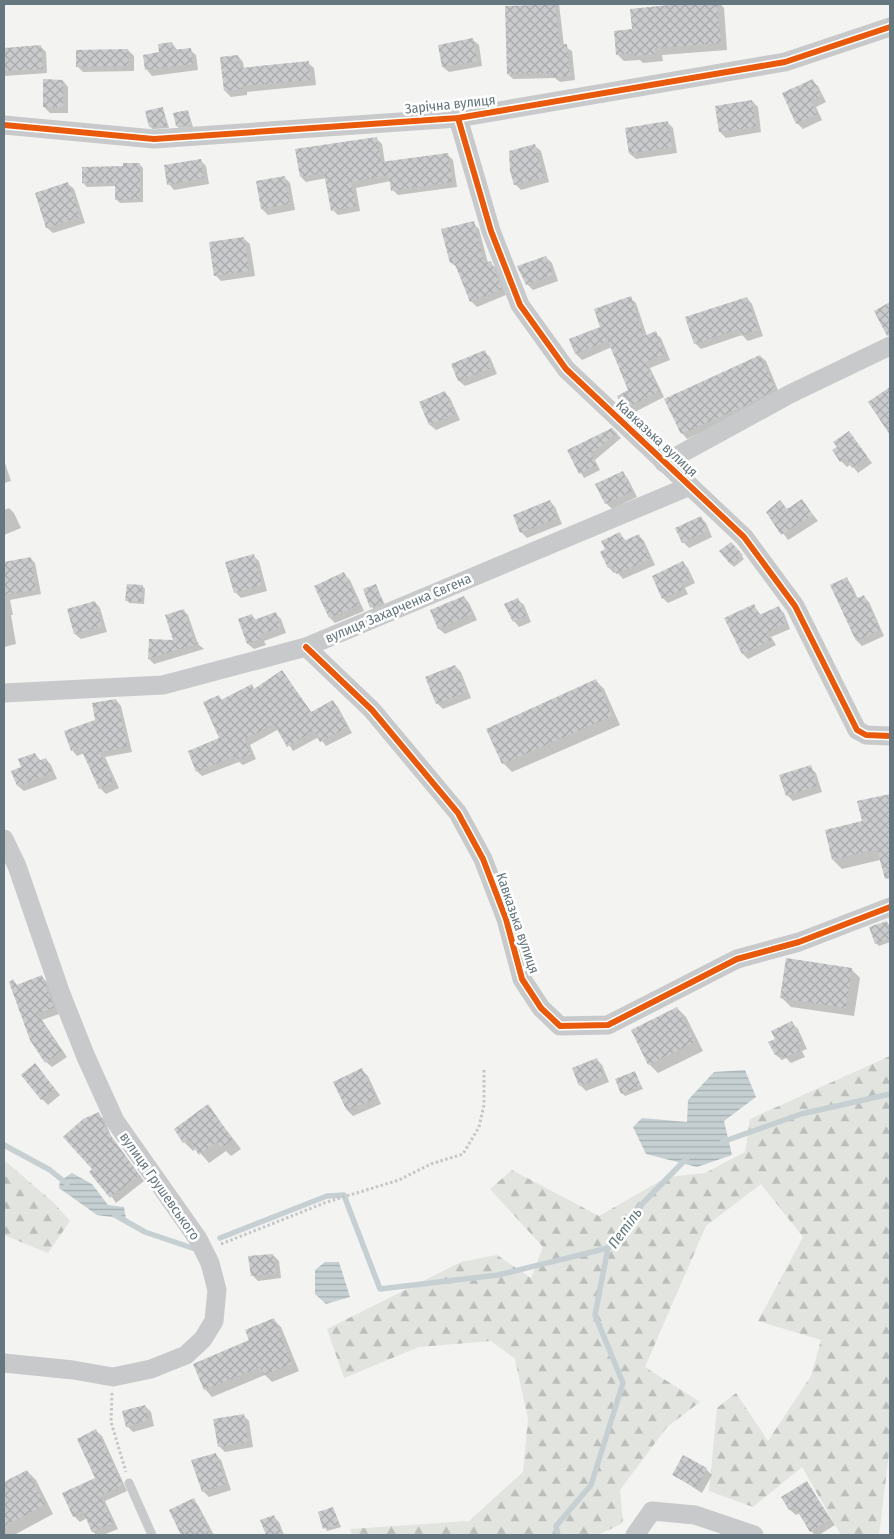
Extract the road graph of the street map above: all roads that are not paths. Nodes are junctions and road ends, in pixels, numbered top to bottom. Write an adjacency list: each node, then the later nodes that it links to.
1 (890, 28): 2 (street, Зарічна вулиця)
2 (458, 118): 3 (street, Зарічна вулиця); 5 (street, Кавказька вулиця)
3 (4, 125)
4 (890, 346): 5 (street, Кавказька вулиця)
5 (664, 463): 6 (street, Кавказька вулиця)
6 (690, 486): 7 (street, вулиця Захарченка Євгена); 9 (street, Кавказька вулиця)
7 (306, 647): 8 (street, вулиця Захарченка Євгена); 11 (street, Кавказька вулиця)
8 (4, 693)
9 (890, 736)
10 (4, 839): 12 (street, вулиця Грушевського)
11 (890, 906)
12 (4, 1363)
13 (130, 1484): 14 (lane)
14 (152, 1535)
15 (635, 1535): 16 (street)
16 (754, 1535)

